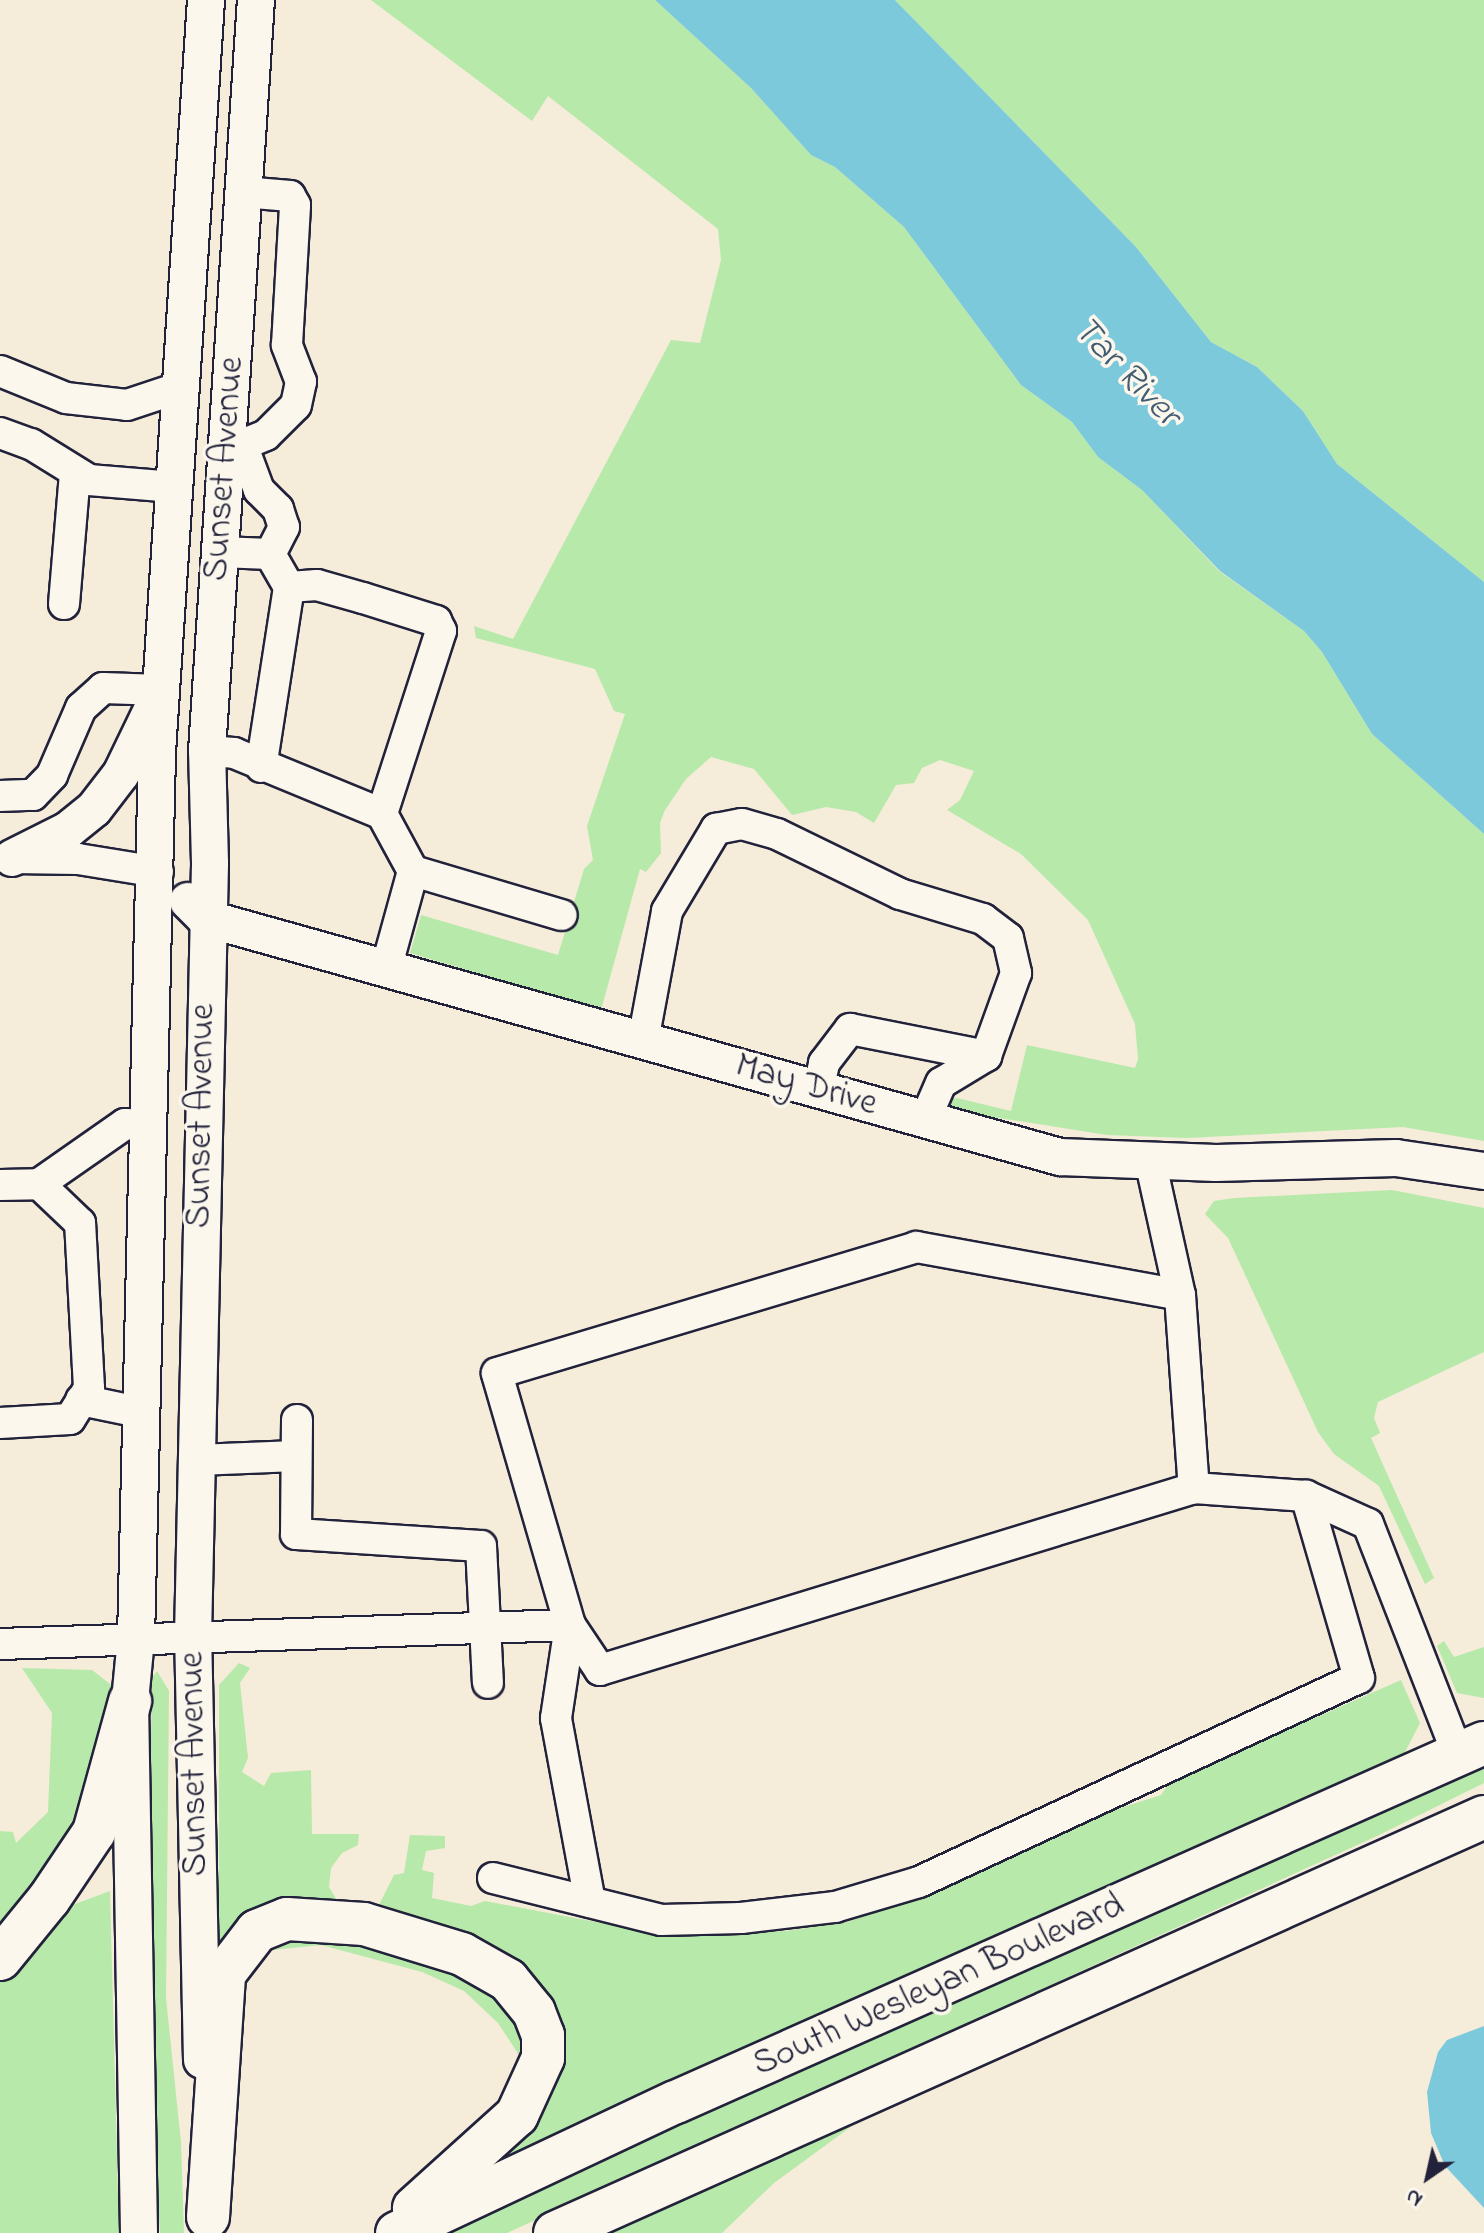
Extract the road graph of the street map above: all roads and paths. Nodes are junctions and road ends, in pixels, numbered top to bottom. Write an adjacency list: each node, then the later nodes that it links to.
1 (206, 0): 5 (main road, Sunset Avenue)
2 (256, 0): 3 (main road, Sunset Avenue)
3 (243, 192): 7 (main road, Sunset Avenue); 7 (street)
4 (0, 371): 5 (street)
5 (181, 387): 9 (main road, Sunset Avenue)
6 (0, 433): 8 (street)
7 (235, 449): 10 (main road, Sunset Avenue); 11 (street)
8 (75, 474): 9 (street); 13 (street)
9 (174, 487): 14 (main road, Sunset Avenue)
10 (220, 552): 11 (street); 15 (main road, Sunset Avenue)
11 (270, 554): 12 (street)
12 (289, 587): 16 (street); 18 (street)
13 (64, 604)
14 (161, 690): 17 (street); 19 (main road); 21 (main road, Sunset Avenue)
15 (207, 751): 16 (street); 23 (main road, Sunset Avenue)
16 (261, 767): 18 (street)
17 (0, 796)
18 (382, 814): 20 (street)
19 (6, 858): 21 (street)
20 (413, 871): 22 (street); 24 (street)
21 (158, 872): 23 (main road, May Drive); 29 (main road, Sunset Avenue)
22 (562, 915)
23 (205, 918): 24 (main road, May Drive); 40 (main road, Sunset Avenue)
24 (386, 969): 25 (main road, May Drive)
25 (643, 1041): 26 (street); 27 (main road, May Drive)
26 (986, 1056): 27 (street); 28 (street)
27 (818, 1090): 28 (main road, May Drive)
28 (925, 1120): 30 (main road, May Drive)
29 (151, 1125): 32 (street); 36 (main road, Sunset Avenue)
30 (1150, 1160): 31 (main road, May Drive); 34 (street)
31 (1484, 1171)
32 (39, 1184): 33 (street); 35 (street)
33 (0, 1185)
34 (1180, 1295): 41 (street); 43 (street)
35 (81, 1400): 36 (street); 38 (street)
36 (143, 1413): 46 (main road, Sunset Avenue)
37 (297, 1420): 39 (street)
38 (0, 1423)
39 (296, 1456): 40 (street); 44 (street)
40 (197, 1460): 45 (main road, Sunset Avenue)
41 (1194, 1488): 42 (street); 43 (street)
42 (1306, 1496): 50 (street); 53 (street)
43 (570, 1625): 44 (street); 53 (street)
44 (486, 1630): 45 (street); 48 (street)
45 (193, 1637): 46 (street); 55 (main road, Sunset Avenue)
46 (136, 1639): 47 (street); 49 (main road, Sunset Avenue)
47 (0, 1644)
48 (488, 1683)
49 (130, 1701): 54 (highway); 56 (main road, Sunset Avenue)
50 (1471, 1749): 58 (highway, South Wesleyan Boulevard)
51 (1484, 1817): 59 (highway, South Wesleyan Boulevard)
52 (493, 1878): 53 (street)
53 (590, 1902)
54 (0, 1959)
55 (208, 2225): 57 (highway)
56 (139, 2233)
57 (373, 2233)
58 (397, 2233)
59 (555, 2233)

